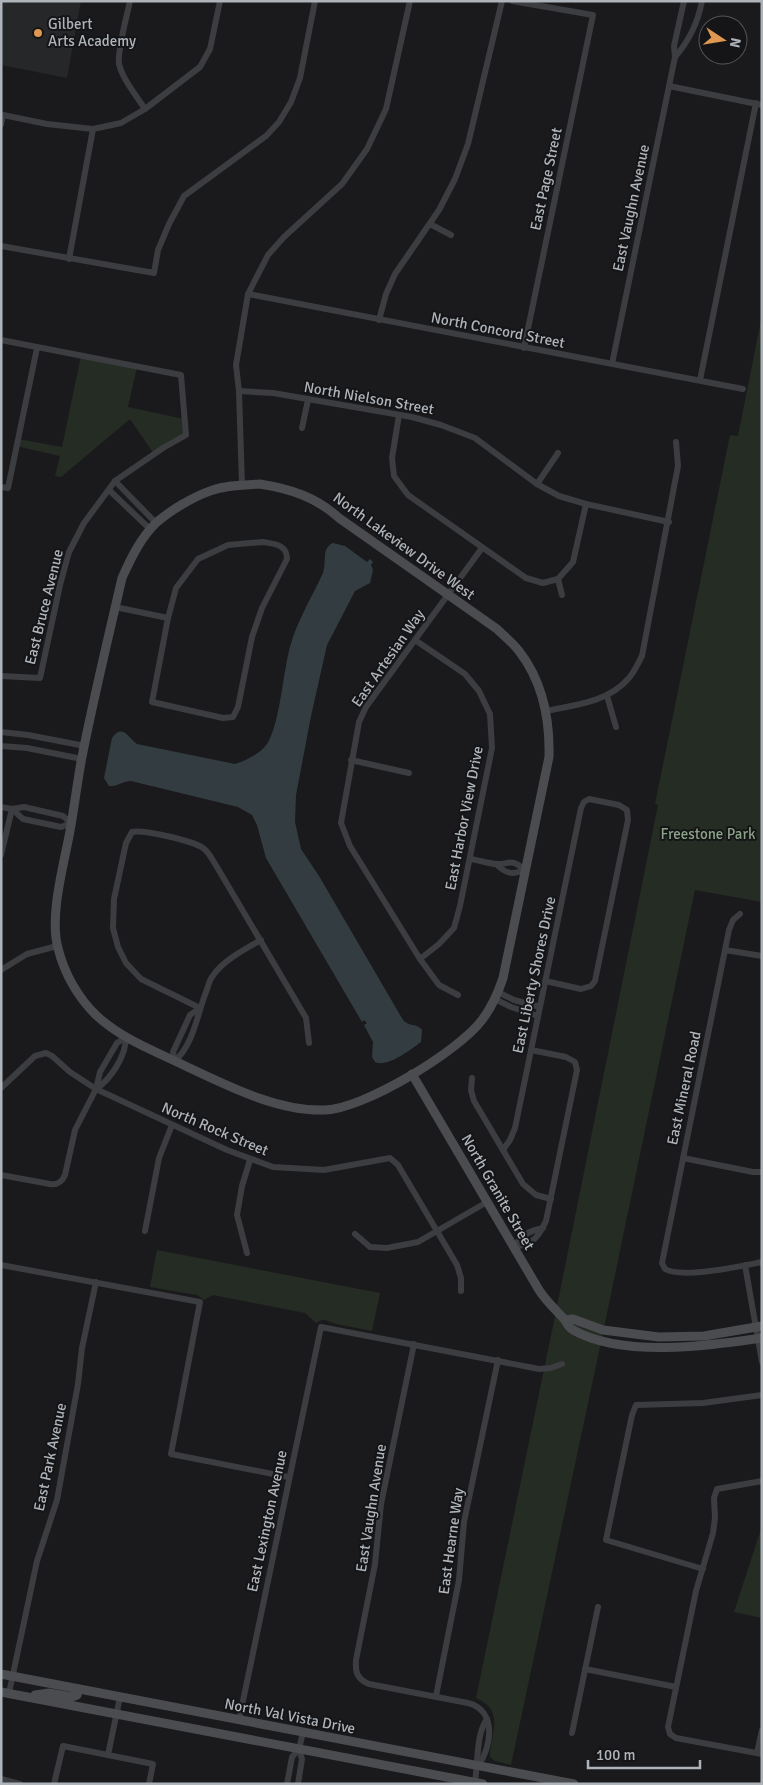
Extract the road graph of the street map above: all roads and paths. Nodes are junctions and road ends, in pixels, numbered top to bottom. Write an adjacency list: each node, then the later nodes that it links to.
1 (130, 1): 12 (street)
2 (220, 1): 12 (street)
3 (315, 1): 18 (street)
4 (410, 1): 19 (street)
5 (502, 1): 15 (street)
6 (512, 1): 23 (street, East Page Street)
7 (684, 1): 9 (street, East Vaughn Avenue)
8 (702, 1): 9 (street, East Vaughn Avenue)
9 (675, 57): 10 (street, East Vaughn Avenue)
10 (669, 86): 11 (street); 24 (street, East Vaughn Avenue)
11 (759, 104): 25 (street)
12 (145, 109): 14 (street)
13 (1, 125): 14 (street)
14 (93, 129): 18 (street)
15 (430, 224): 16 (street); 20 (street)
16 (451, 235)
17 (1, 246): 18 (street)
18 (69, 259)
19 (248, 294): 20 (street, North Concord Street); 27 (street)
20 (379, 320): 23 (street, North Concord Street)
21 (1, 340): 22 (street)
22 (37, 348): 33 (street, East Bruce Avenue); 36 (street)
23 (524, 348): 24 (street, North Concord Street)
24 (612, 364): 25 (street, North Concord Street)
25 (700, 380): 26 (street, North Concord Street)
26 (743, 389)
27 (239, 391): 28 (street, North Nielson Street); 35 (street)
28 (308, 400): 29 (street, North Nielson Street); 30 (street)
29 (399, 415): 34 (street, North Nielson Street); 41 (street)
30 (302, 428)
31 (676, 442): 39 (street)
32 (558, 453): 34 (street)
33 (115, 482): 37 (street, East Bruce Avenue); 40 (street)
34 (537, 484): 38 (street, North Nielson Street)
35 (242, 485): 40 (street, North Lakeview Drive West); 43 (street, North Lakeview Drive West)
36 (4, 487)
37 (109, 490): 40 (street); 48 (street, East Bruce Avenue)
38 (586, 504): 39 (street, North Nielson Street); 42 (street)
39 (669, 522): 49 (street)
40 (154, 526): 45 (street, North Lakeview Drive West)
41 (482, 548): 42 (street); 43 (street, East Artesian Way)
42 (558, 579): 44 (street)
43 (449, 595): 47 (street, East Artesian Way); 50 (street, North Lakeview Drive West)
44 (562, 595)
45 (115, 607): 46 (street); 54 (street, North Lakeview Drive West)
46 (168, 618): 46 (street)
47 (415, 640): 55 (street, East Artesian Way); 61 (street, East Harbor View Drive)
48 (1, 676)
49 (607, 696): 50 (street); 51 (street)
50 (546, 711): 63 (street, North Lakeview Drive West)
51 (616, 727)
52 (1, 732): 54 (street)
53 (1, 746): 54 (street)
54 (83, 753): 59 (street, North Lakeview Drive West)
55 (351, 760): 56 (street); 69 (street, East Artesian Way)
56 (409, 773)
57 (1, 807): 58 (street)
58 (12, 809): 59 (street); 59 (street); 60 (street)
59 (71, 823): 66 (street, North Lakeview Drive West)
60 (1, 854)
61 (470, 859): 62 (street); 69 (street, East Harbor View Drive)
62 (496, 864): 63 (street); 63 (street)
63 (525, 870): 72 (street, North Lakeview Drive West)
64 (740, 914): 67 (street, East Mineral Road)
65 (261, 940): 74 (street); 74 (street); 78 (street)
66 (57, 946): 70 (street); 77 (street, North Lakeview Drive West)
67 (725, 950): 68 (street); 87 (street, East Mineral Road)
68 (762, 956)
69 (420, 959): 73 (street, East Artesian Way)
70 (1, 970)
71 (545, 982): 71 (street, East Liberty Shores Drive); 75 (street, East Liberty Shores Drive)
72 (497, 995): 75 (street); 76 (street); 81 (street, North Lakeview Drive West)
73 (458, 996)
74 (200, 1008): 80 (street)
75 (540, 1008): 76 (street, East Liberty Shores Drive)
76 (538, 1016): 79 (street, East Liberty Shores Drive)
77 (126, 1038): 80 (street, North Lakeview Drive West); 84 (street); 84 (street)
78 (310, 1043)
79 (531, 1050): 86 (street, East Liberty Shores Drive); 91 (street)
80 (175, 1061): 81 (street, North Lakeview Drive West)
81 (412, 1074): 92 (street, North Granite Street)
82 (472, 1078): 86 (street)
83 (1, 1088): 84 (street, North Rock Street)
84 (96, 1089): 85 (street, North Rock Street); 90 (street)
85 (172, 1125): 88 (street, North Rock Street); 93 (street)
86 (503, 1150): 91 (street)
87 (683, 1158): 89 (street); 100 (street, East Mineral Road)
88 (250, 1160): 94 (street, North Rock Street); 97 (street)
89 (762, 1172)
90 (1, 1175)
91 (551, 1199): 96 (street)
92 (487, 1202): 94 (street); 96 (street, North Granite Street)
93 (145, 1231)
94 (437, 1231): 95 (street); 102 (street)
95 (355, 1234)
96 (514, 1247): 103 (street, North Granite Street)
97 (247, 1253)
98 (762, 1262): 100 (street)
99 (1, 1265): 101 (street)
100 (745, 1265): 104 (street)
101 (96, 1282): 111 (street); 117 (street, East Park Avenue)
102 (461, 1291)
103 (565, 1320): 104 (street); 105 (street, North Granite Street)
104 (759, 1327): 105 (street)
105 (760, 1338): 108 (street)
106 (414, 1344): 107 (street); 111 (street, East Lexington Avenue); 122 (street, East Vaughn Avenue)
107 (498, 1360): 109 (street); 122 (street, East Hearne Way)
108 (762, 1362)
109 (562, 1364)
110 (762, 1394): 113 (street)
111 (288, 1477): 125 (street, East Lexington Avenue)
112 (762, 1481): 113 (street)
113 (703, 1568): 118 (street)
114 (598, 1607): 115 (street)
115 (585, 1669): 118 (street); 128 (street)
116 (1, 1674): 117 (street, North Val Vista Drive)
117 (13, 1677): 119 (street, North Val Vista Drive); 120 (street, East Park Avenue)
118 (676, 1687): 130 (street)
119 (79, 1689): 121 (street); 123 (street, North Val Vista Drive)
120 (5, 1692): 121 (street, North Val Vista Drive)
121 (27, 1696): 124 (street, North Val Vista Drive)
122 (436, 1696): 132 (street)
123 (120, 1697): 124 (street); 125 (street, North Val Vista Drive)
124 (116, 1714): 129 (street, North Val Vista Drive); 131 (street)
125 (239, 1720): 127 (street, North Val Vista Drive)
126 (762, 1730): 130 (street)
127 (303, 1732): 129 (street); 132 (street, North Val Vista Drive)
128 (572, 1733)
129 (299, 1749): 134 (street, North Val Vista Drive); 138 (street); 139 (street)
130 (759, 1754)
131 (108, 1755): 136 (street); 137 (street)
132 (478, 1766): 134 (street); 140 (street, North Val Vista Drive)
133 (1, 1779): 135 (street)
134 (479, 1783)
135 (20, 1784)
136 (54, 1784)
137 (149, 1784)
138 (287, 1784)
139 (298, 1784)
140 (574, 1784)

